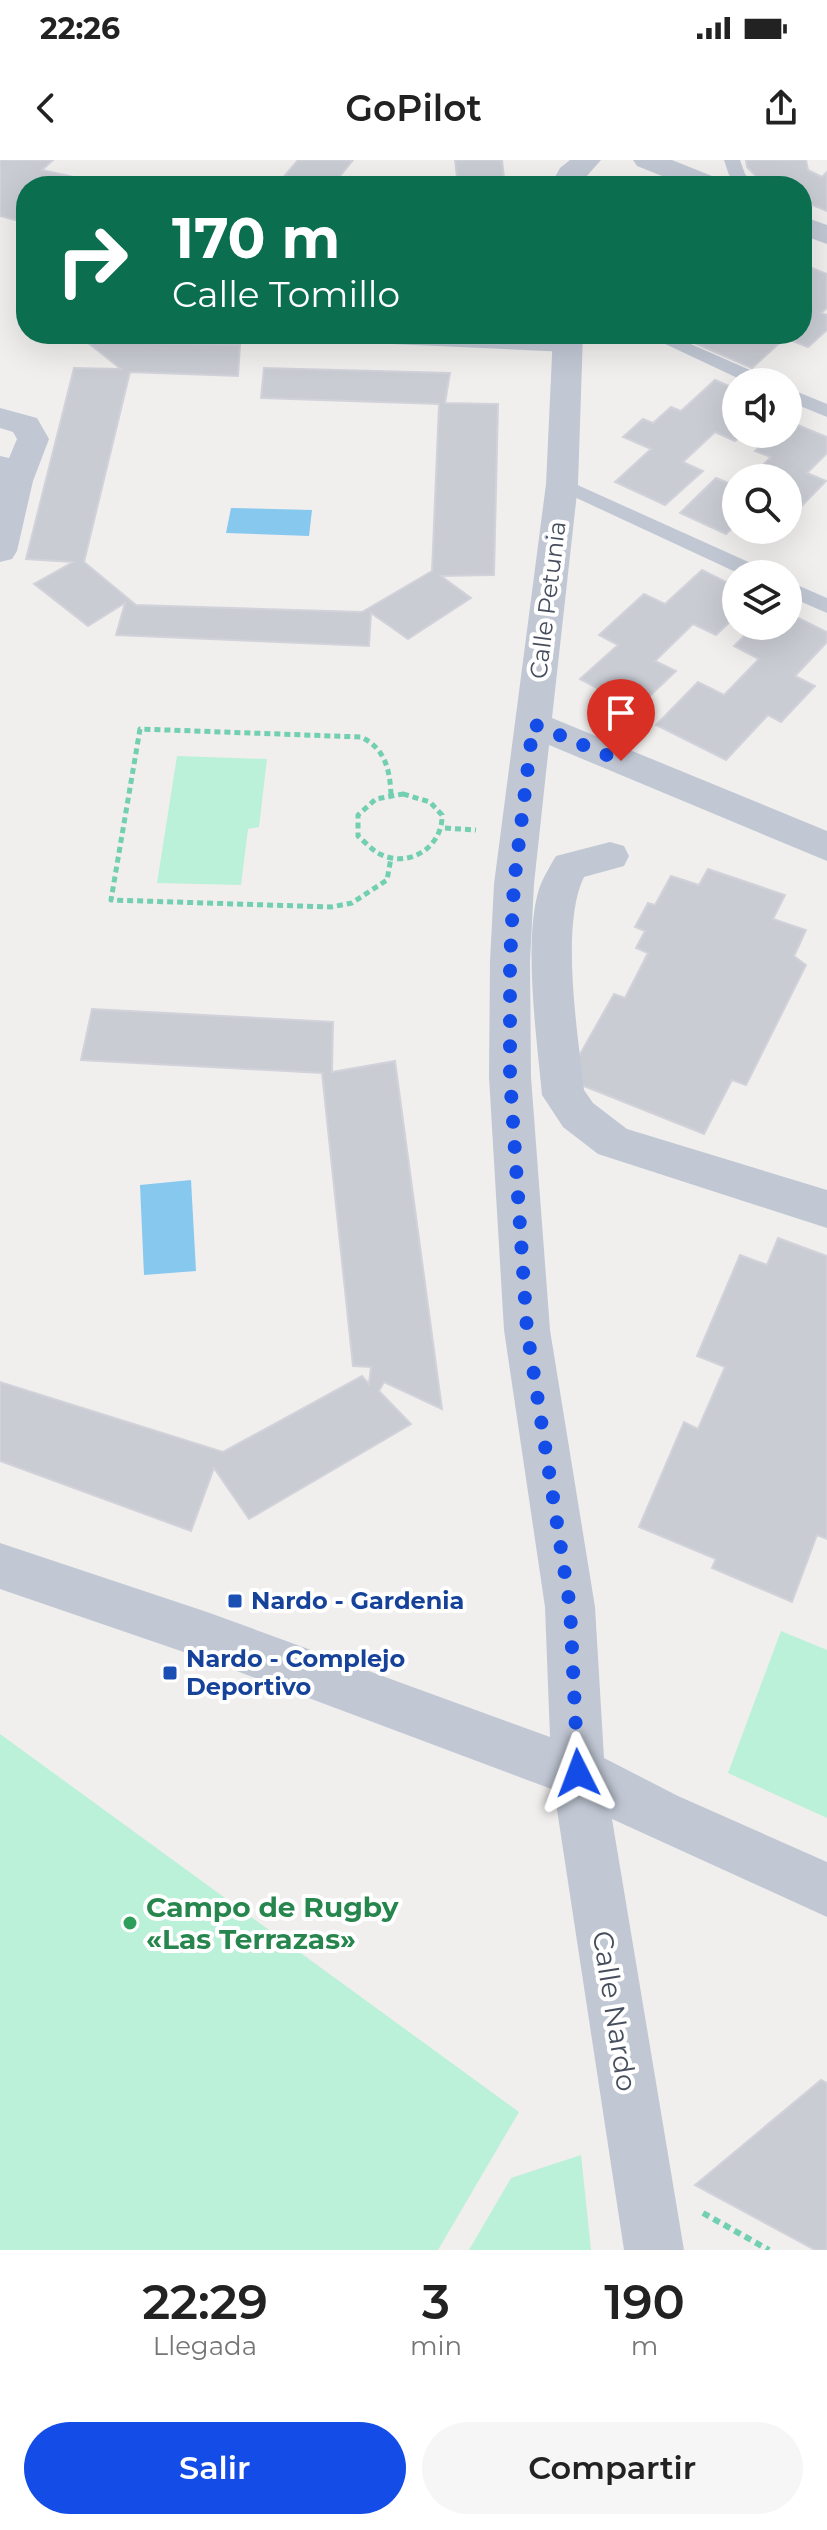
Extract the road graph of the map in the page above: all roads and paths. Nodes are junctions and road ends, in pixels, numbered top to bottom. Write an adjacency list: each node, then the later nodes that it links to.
1 (587, 160): 3 (street)
2 (647, 160): 4 (street)
3 (569, 176)
4 (687, 176)
5 (568, 344): 12 (street, Calle Petunia)
6 (676, 344): 7 (lane)
7 (730, 368)
8 (802, 400): 9 (lane)
9 (827, 411)
10 (0, 418): 11 (street)
11 (9, 473): 13 (street)
12 (562, 484): 14 (lane); 17 (street, Calle Petunia)
13 (0, 551)
14 (727, 560)
15 (802, 594): 16 (lane)
16 (827, 606)
17 (533, 724): 19 (street); 24 (street, Calle Petunia)
18 (391, 795): 21 (path); 21 (path); 21 (path)
19 (827, 847)
20 (610, 856): 22 (street)
21 (391, 858)
22 (827, 1209)
23 (0, 1566): 24 (street)
24 (578, 1773): 25 (street); 26 (street, Calle Nardo)
25 (827, 1890)
26 (652, 2235): 27 (path)
27 (769, 2250)

